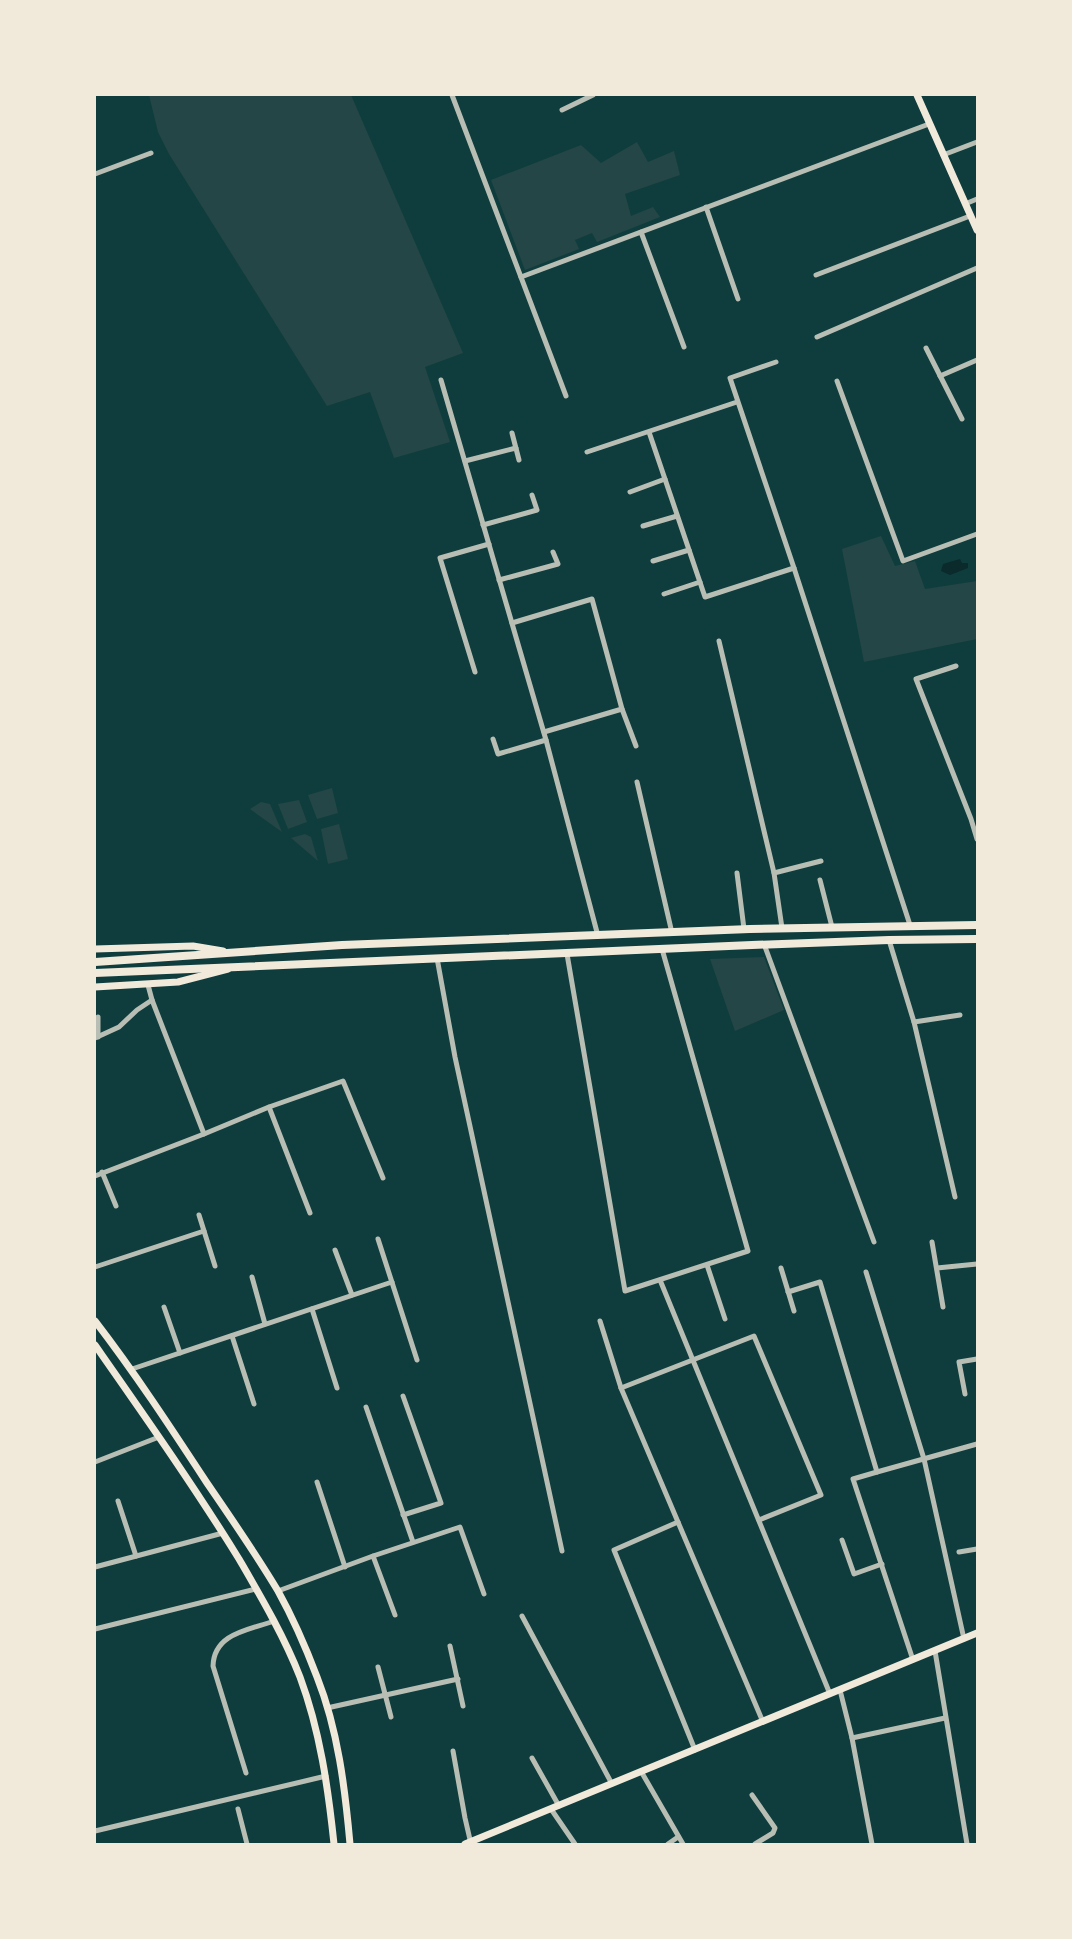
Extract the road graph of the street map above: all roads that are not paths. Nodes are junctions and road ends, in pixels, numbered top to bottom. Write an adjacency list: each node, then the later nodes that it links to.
1 (452, 95): 18 (street)
2 (593, 95): 4 (street)
3 (917, 95): 5 (main road)
4 (562, 110)
5 (929, 124): 8 (main road); 12 (street)
6 (977, 142): 8 (street)
7 (151, 153): 9 (street)
8 (942, 155): 11 (main road)
9 (95, 174)
10 (977, 199): 11 (street)
11 (965, 204): 13 (main road)
12 (706, 207): 15 (street); 19 (street)
13 (970, 216): 14 (main road); 17 (street)
14 (977, 230)
15 (641, 232): 18 (street); 21 (street)
16 (977, 268): 20 (street)
17 (816, 275)
18 (521, 277): 28 (street)
19 (738, 299)
20 (817, 337)
21 (684, 347)
22 (926, 348): 25 (street)
23 (977, 360): 25 (street)
24 (776, 362): 29 (street)
25 (940, 376): 30 (street)
26 (441, 380): 36 (street)
27 (837, 381): 43 (street)
28 (566, 396)
29 (738, 402): 31 (street); 48 (street)
30 (962, 419)
31 (649, 432): 34 (street); 37 (street)
32 (512, 433): 33 (street)
33 (516, 448): 35 (street); 36 (street)
34 (588, 452)
35 (519, 460)
36 (465, 461): 41 (street)
37 (665, 479): 38 (street); 40 (street)
38 (630, 492)
39 (532, 494): 41 (street)
40 (678, 516): 42 (street); 45 (street)
41 (483, 525): 44 (street)
42 (643, 526)
43 (977, 534)
44 (489, 544): 49 (street); 55 (street)
45 (689, 550): 47 (street); 50 (street)
46 (553, 552): 49 (street)
47 (653, 561)
48 (794, 568): 50 (street); 67 (street)
49 (499, 580): 52 (street)
50 (700, 582): 51 (street)
51 (664, 594)
52 (512, 623): 56 (street); 57 (street)
53 (719, 641): 65 (street)
54 (956, 666): 62 (street)
55 (475, 672)
56 (622, 709): 57 (street); 60 (street)
57 (544, 732): 59 (street)
58 (493, 739): 59 (street)
59 (546, 740): 73 (street)
60 (636, 746)
61 (637, 782): 72 (street)
62 (977, 839)
63 (821, 862): 65 (street)
64 (737, 873): 71 (street)
65 (774, 873): 70 (street)
66 (820, 880): 69 (street)
67 (910, 925): 68 (main road); 69 (main road)
68 (977, 925)
69 (832, 927): 70 (main road)
70 (782, 928): 71 (main road)
71 (744, 929): 72 (main road)
72 (672, 932): 73 (main road)
73 (598, 936): 79 (main road)
74 (977, 939): 75 (main road)
75 (889, 940): 76 (main road); 90 (street)
76 (764, 944): 78 (main road); 103 (street)
77 (95, 949): 79 (main road)
78 (662, 949): 80 (main road); 107 (street)
79 (235, 954): 82 (main road)
80 (567, 954): 81 (main road); 114 (street)
81 (437, 958): 83 (main road); 153 (street)
82 (95, 962)
83 (236, 967): 84 (main road); 85 (main road)
84 (95, 974)
85 (148, 984): 86 (main road); 87 (street)
86 (95, 987)
87 (152, 1000): 91 (street); 93 (street)
88 (960, 1015): 90 (street)
89 (98, 1017): 91 (street)
90 (914, 1022): 97 (street)
91 (96, 1038)
92 (269, 1107): 93 (street); 96 (street); 99 (street)
93 (204, 1134): 94 (street)
94 (102, 1172): 95 (street); 98 (street)
95 (95, 1176)
96 (383, 1178)
97 (955, 1197)
98 (116, 1206)
99 (310, 1213)
100 (199, 1215): 101 (street)
101 (204, 1231): 108 (street); 109 (street)
102 (378, 1240): 115 (street)
103 (874, 1242)
104 (932, 1242): 111 (street)
105 (335, 1250): 117 (street)
106 (977, 1264): 111 (street)
107 (707, 1265): 114 (street); 122 (street)
108 (215, 1266)
109 (95, 1268)
110 (780, 1268): 116 (street)
111 (937, 1268): 118 (street)
112 (866, 1272): 141 (street)
113 (252, 1277): 125 (street)
114 (660, 1280): 131 (street)
115 (392, 1282): 117 (street); 130 (street)
116 (788, 1292): 121 (street); 143 (street)
117 (352, 1295): 120 (street)
118 (943, 1306)
119 (164, 1307): 128 (street)
120 (312, 1309): 125 (street); 133 (street)
121 (794, 1311)
122 (725, 1319)
123 (95, 1321): 132 (main road)
124 (600, 1321): 134 (street)
125 (265, 1324): 126 (street)
126 (232, 1336): 128 (street); 137 (street)
127 (95, 1345): 139 (main road)
128 (180, 1354): 132 (street)
129 (977, 1359): 135 (street)
130 (417, 1360)
131 (692, 1361): 134 (street); 147 (street); 147 (street)
132 (132, 1369): 161 (main road)
133 (337, 1388)
134 (621, 1388): 148 (street)
135 (965, 1394)
136 (403, 1396): 146 (street)
137 (254, 1404)
138 (366, 1408): 146 (street)
139 (159, 1437): 142 (street); 149 (main road)
140 (977, 1444): 141 (street)
141 (924, 1459): 143 (street); 168 (street)
142 (95, 1462)
143 (877, 1472): 157 (street)
144 (317, 1482): 158 (street)
145 (118, 1501): 155 (street)
146 (403, 1515): 151 (street)
147 (759, 1520): 176 (street)
148 (678, 1522): 181 (street); 183 (street)
149 (223, 1533): 155 (street); 160 (main road)
150 (842, 1540): 157 (street)
151 (412, 1542): 156 (street); 162 (street)
152 (977, 1549): 154 (street)
153 (562, 1551)
154 (959, 1552)
155 (136, 1556): 159 (street)
156 (373, 1556): 158 (street); 163 (street)
157 (882, 1564): 171 (street)
158 (345, 1567): 161 (street)
159 (95, 1568)
160 (256, 1589): 165 (main road); 166 (street)
161 (278, 1591): 178 (main road)
162 (484, 1594)
163 (395, 1615)
164 (522, 1616): 189 (street)
165 (274, 1621): 186 (street); 188 (main road)
166 (95, 1629)
167 (977, 1634): 168 (main road)
168 (964, 1639): 170 (main road)
169 (450, 1646): 173 (street)
170 (935, 1651): 171 (main road); 180 (street)
171 (913, 1660): 174 (main road)
172 (378, 1667): 175 (street)
173 (458, 1679): 175 (street); 177 (street)
174 (840, 1690): 176 (main road); 182 (street)
175 (386, 1694): 178 (street); 179 (street)
176 (830, 1694): 181 (main road)
177 (463, 1706)
178 (327, 1708): 199 (main road)
179 (390, 1717)
180 (945, 1718): 182 (street); 205 (street)
181 (763, 1722): 183 (main road)
182 (852, 1738): 204 (street)
183 (695, 1750): 187 (main road)
184 (453, 1751): 196 (street)
185 (532, 1758): 191 (street)
186 (246, 1773)
187 (642, 1773): 189 (main road); 195 (street)
188 (326, 1776): 194 (street); 198 (main road)
189 (612, 1784): 191 (main road)
190 (752, 1794): 203 (street)
191 (559, 1806): 193 (main road)
192 (238, 1809): 197 (street)
193 (551, 1809): 196 (main road); 200 (street)
194 (95, 1831)
195 (678, 1837): 201 (street); 202 (street)
196 (469, 1843)
197 (247, 1844)
198 (334, 1844)
199 (350, 1844)
200 (575, 1844)
201 (668, 1844)
202 (683, 1844)
203 (756, 1844)
204 (872, 1844)
205 (967, 1844)

